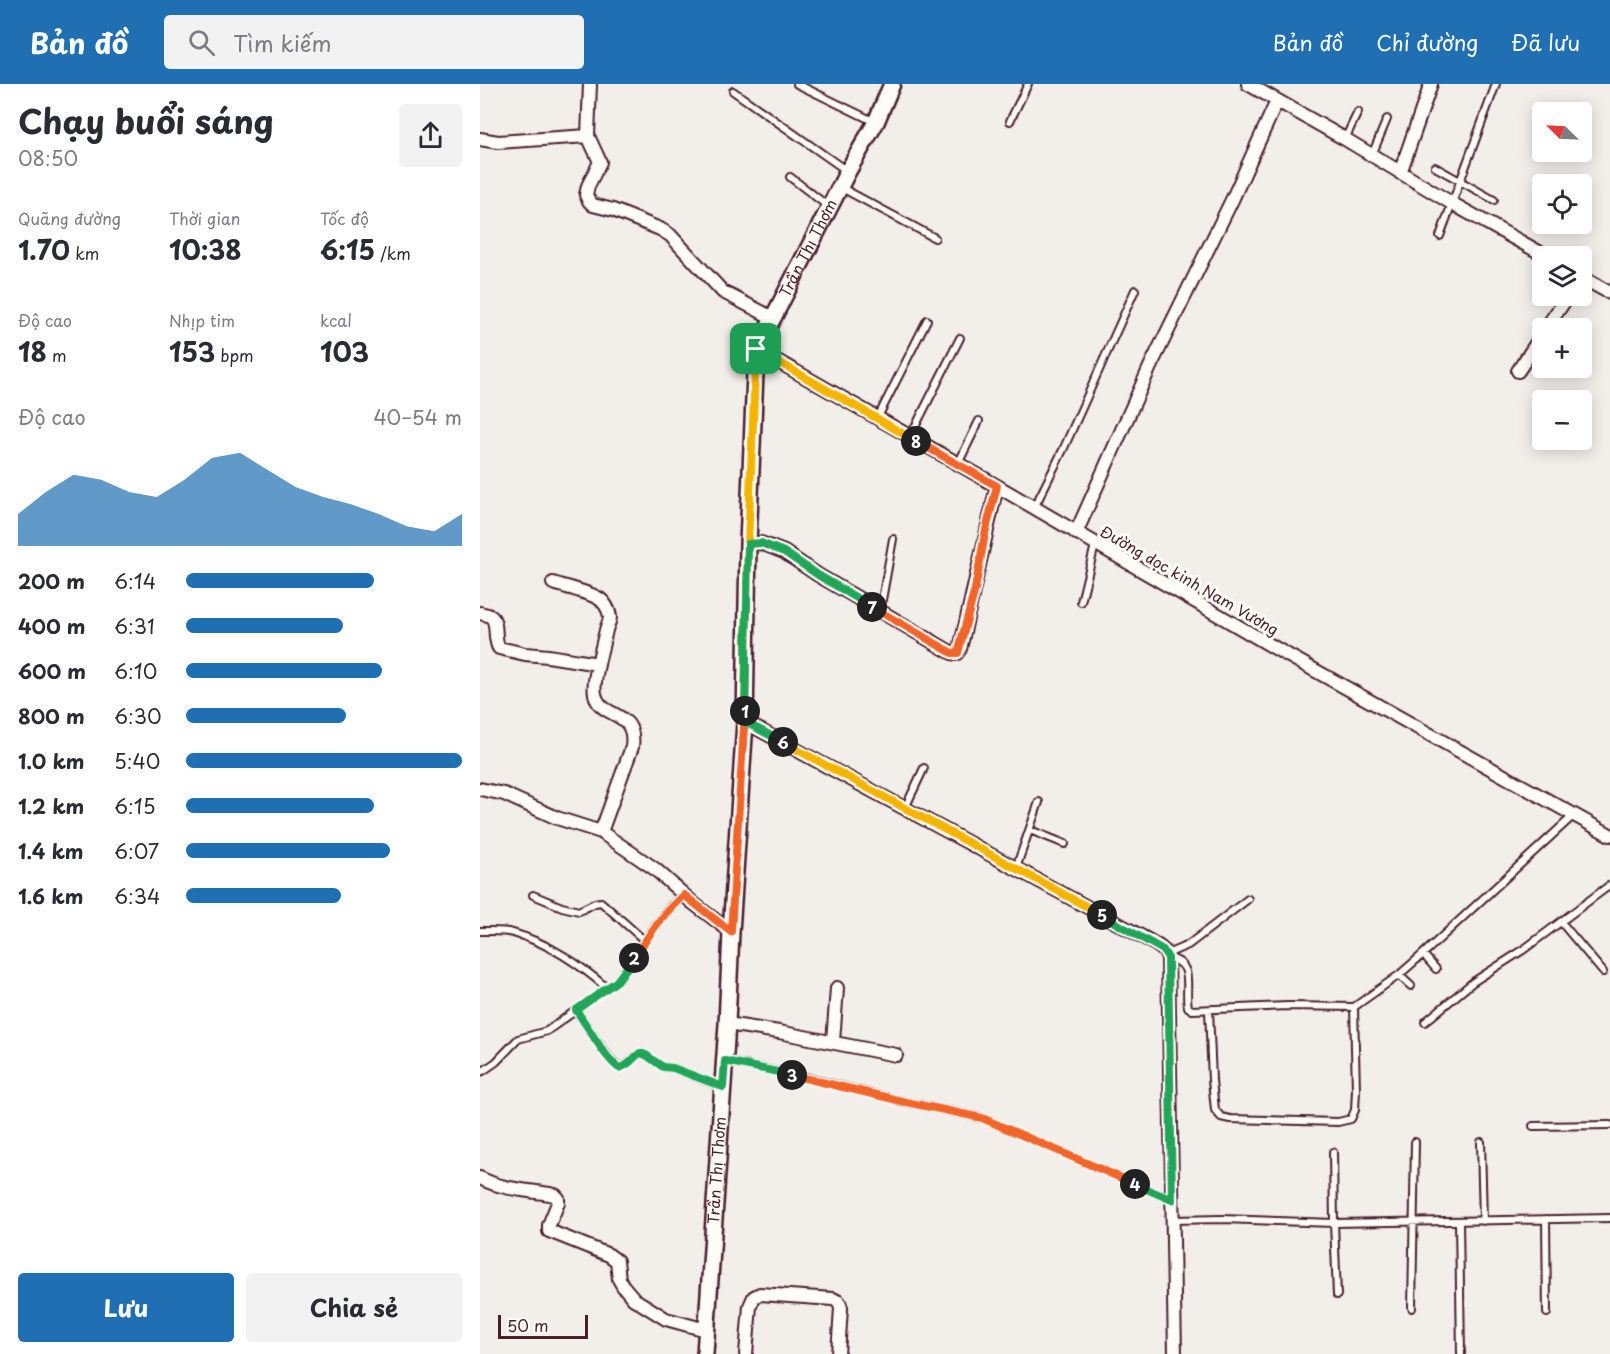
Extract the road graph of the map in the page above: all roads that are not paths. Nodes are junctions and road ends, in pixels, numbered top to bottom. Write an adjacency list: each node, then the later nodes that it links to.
1 (590, 84): 14 (street)
2 (797, 84): 13 (lane)
3 (892, 84): 13 (street, Trần Thị Thơm)
4 (1028, 84): 12 (lane)
5 (1248, 84): 9 (street)
6 (1431, 84): 20 (street)
7 (1496, 84): 22 (lane)
8 (733, 91): 19 (lane)
9 (1277, 101): 16 (street); 45 (street)
10 (1358, 112): 16 (lane)
11 (1387, 119): 17 (lane)
12 (1010, 121)
13 (876, 122): 19 (street, Trần Thị Thơm)
14 (588, 136): 15 (street); 33 (street)
15 (480, 139)
16 (1345, 139): 17 (street)
17 (1371, 155): 20 (street)
18 (1436, 167): 22 (lane)
19 (848, 171): 23 (street, Trần Thị Thơm)
20 (1400, 173): 25 (street)
21 (790, 177): 26 (lane)
22 (1461, 181): 24 (lane); 25 (lane)
23 (839, 187): 26 (street, Trần Thị Thơm); 28 (lane)
24 (1494, 200)
25 (1453, 204): 27 (lane); 29 (street)
26 (830, 207): 33 (street, Trần Thị Thơm)
27 (1440, 236)
28 (935, 238)
29 (1532, 248)
30 (1592, 283): 32 (street)
31 (1135, 290): 44 (lane)
32 (1610, 293)
33 (773, 318): 36 (street, Trần Thị Thơm)
34 (927, 320): 39 (lane)
35 (960, 338): 41 (lane)
36 (756, 349): 39 (street, Đường dọc kinh Nam Vương); 47 (street, Trần Thị Thơm)
37 (1532, 350): 38 (street)
38 (1518, 371)
39 (877, 419): 41 (street, Đường dọc kinh Nam Vương)
40 (979, 421): 42 (lane)
41 (910, 438): 42 (street, Đường dọc kinh Nam Vương)
42 (958, 465): 43 (street, Đường dọc kinh Nam Vương)
43 (997, 486): 44 (street, Đường dọc kinh Nam Vương); 51 (street)
44 (1034, 508): 45 (street, Đường dọc kinh Nam Vương)
45 (1076, 533): 48 (street, Đường dọc kinh Nam Vương)
46 (893, 539): 51 (lane)
47 (748, 544): 51 (street); 54 (street, Trần Thị Thơm)
48 (1095, 544): 50 (lane); 59 (street, Đường dọc kinh Nam Vương)
49 (553, 583): 53 (street)
50 (1081, 602)
51 (879, 611)
52 (480, 613): 53 (street)
53 (598, 664): 61 (street)
54 (745, 722): 58 (street); 71 (street, Trần Thị Thơm)
55 (924, 768): 58 (lane)
56 (480, 789): 61 (street)
57 (1039, 802): 60 (lane)
58 (905, 808): 64 (street)
59 (1574, 815): 62 (street, Đường dọc kinh Nam Vương); 73 (lane)
60 (1030, 830): 63 (lane); 64 (lane)
61 (601, 832): 67 (street)
62 (1610, 835)
63 (1065, 844)
64 (1016, 869): 74 (street)
65 (1610, 885): 69 (lane)
66 (533, 895): 72 (lane)
67 (684, 895): 71 (street); 72 (lane)
68 (1248, 899): 74 (lane)
69 (1561, 922): 76 (lane); 84 (lane)
70 (480, 931): 79 (lane)
71 (731, 932): 85 (street, Trần Thị Thơm)
72 (645, 941): 79 (lane)
73 (1423, 954): 75 (lane); 77 (lane)
74 (1167, 956): 83 (lane); 97 (street)
75 (1436, 969)
76 (1603, 972)
77 (1399, 975): 78 (lane); 81 (lane)
78 (1411, 986)
79 (607, 988): 82 (lane)
80 (837, 988): 86 (street)
81 (1354, 1007): 83 (lane); 83 (lane)
82 (576, 1010): 89 (lane); 90 (lane)
83 (1209, 1010)
84 (1425, 1022)
85 (727, 1024): 86 (street); 88 (street, Trần Thị Thơm)
86 (833, 1042): 87 (street)
87 (896, 1055)
88 (725, 1061): 90 (street, Trần Thị Thơm); 97 (lane)
89 (480, 1071)
90 (723, 1087): 108 (street, Trần Thị Thơm)
91 (1610, 1125): 92 (lane)
92 (1533, 1126)
93 (1415, 1142): 103 (lane)
94 (1481, 1142): 102 (lane)
95 (1334, 1152): 104 (lane)
96 (480, 1178): 108 (street)
97 (1172, 1200): 100 (street)
98 (1610, 1218): 99 (lane)
99 (1546, 1219): 102 (lane); 107 (lane)
100 (1172, 1220): 104 (lane); 112 (street)
101 (1460, 1221): 102 (lane); 103 (lane); 113 (lane)
102 (1483, 1221)
103 (1414, 1222): 104 (lane); 106 (lane)
104 (1334, 1223): 105 (lane)
105 (1337, 1295)
106 (1412, 1308)
107 (1547, 1313)
108 (706, 1330): 109 (street, Trần Thị Thơm)
109 (705, 1354)
110 (746, 1354): 111 (street)
111 (838, 1354)
112 (1175, 1354)
113 (1461, 1354)

